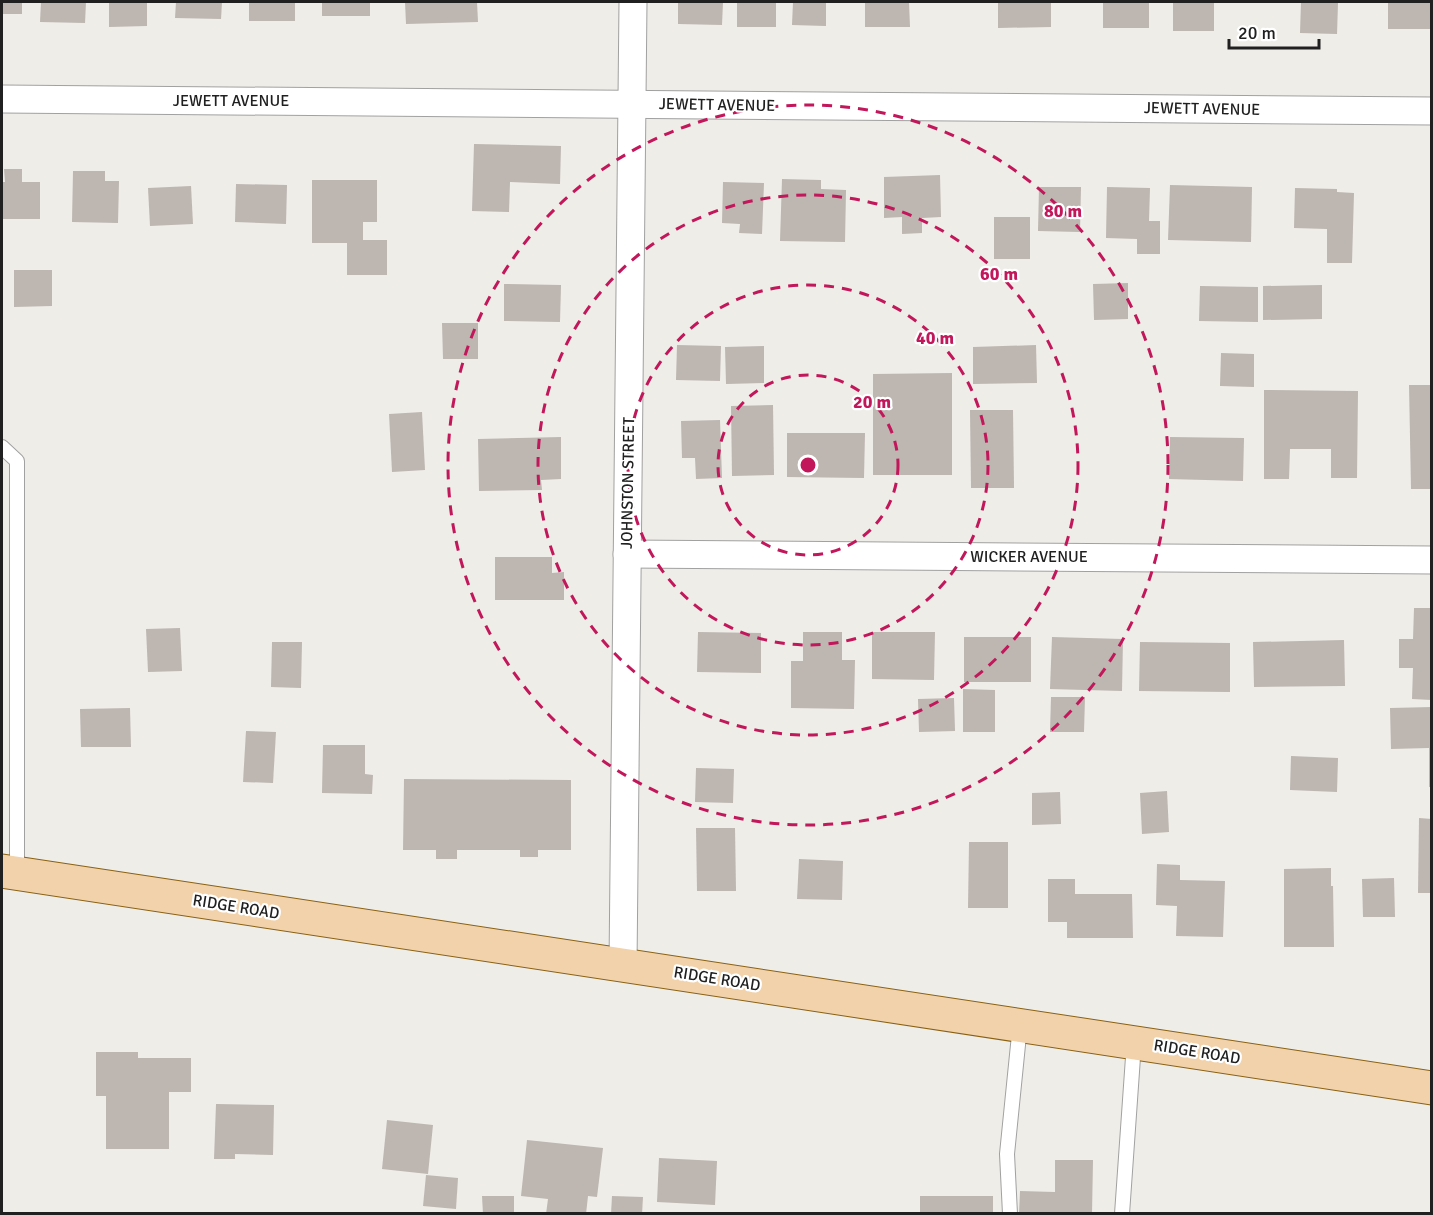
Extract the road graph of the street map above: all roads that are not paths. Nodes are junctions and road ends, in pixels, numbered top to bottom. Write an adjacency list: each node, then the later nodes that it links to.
1 (633, 2): 3 (street, JOHNSTON STREET)
2 (2, 99): 3 (street, JEWETT AVENUE)
3 (633, 104): 4 (street, JEWETT AVENUE); 6 (street, JOHNSTON STREET)
4 (1431, 111)
5 (2, 447): 8 (lane)
6 (627, 554): 7 (street, WICKER AVENUE); 9 (street, JOHNSTON STREET)
7 (1431, 560)
8 (9, 872): 9 (main road, RIDGE ROAD)
9 (623, 965): 10 (main road, RIDGE ROAD)
10 (1020, 1025): 11 (main road, RIDGE ROAD); 13 (lane)
11 (1134, 1043): 12 (main road, RIDGE ROAD); 14 (lane)
12 (1431, 1088)
13 (1010, 1214)
14 (1122, 1214)

